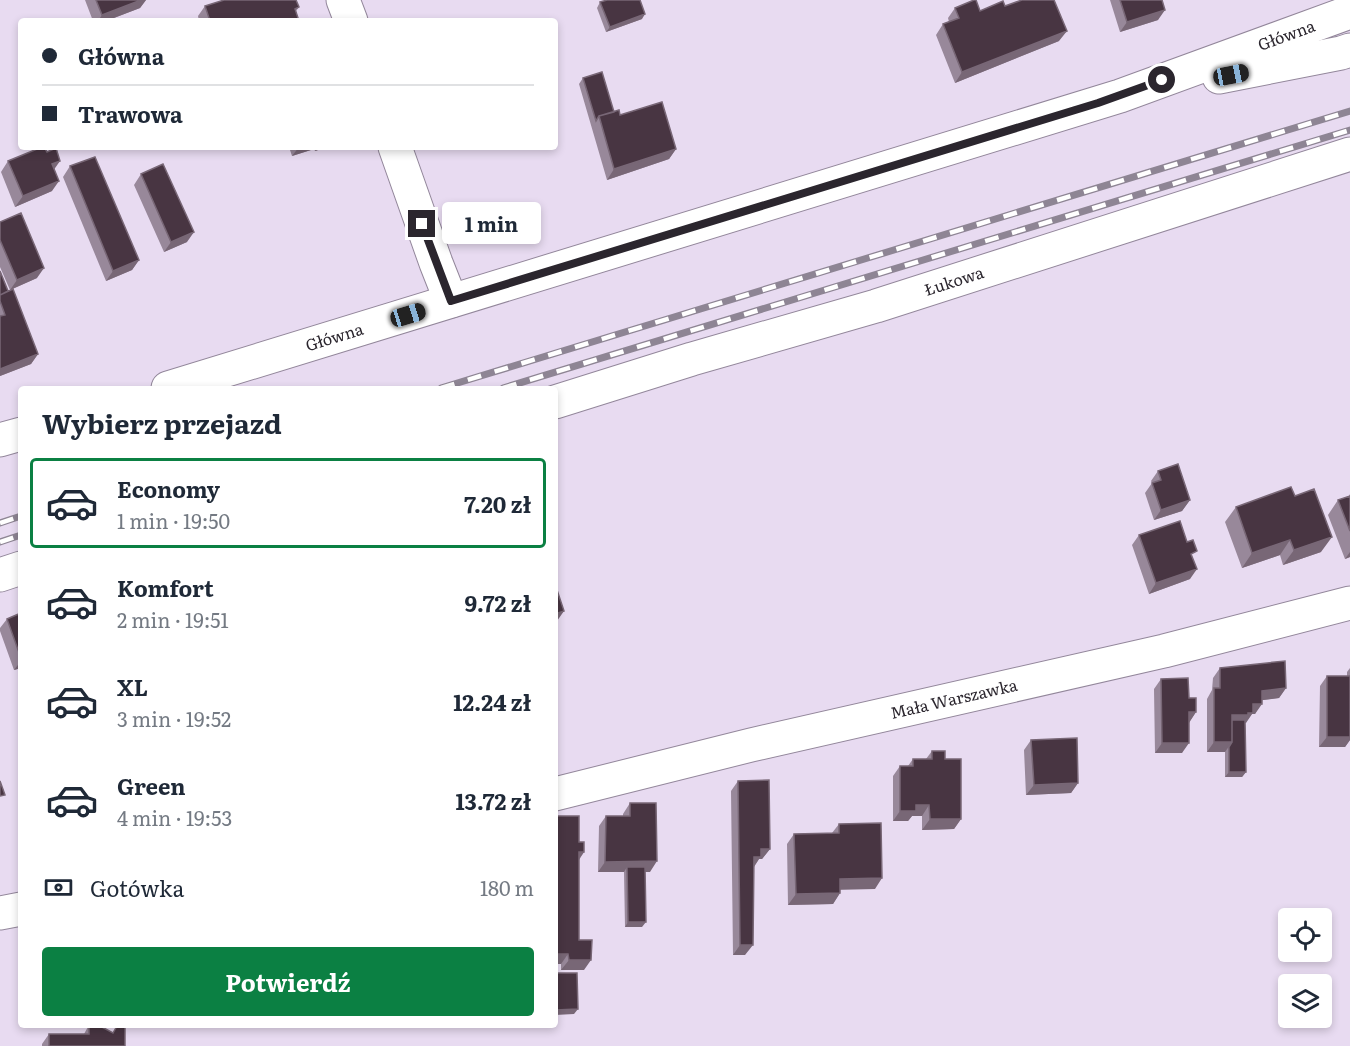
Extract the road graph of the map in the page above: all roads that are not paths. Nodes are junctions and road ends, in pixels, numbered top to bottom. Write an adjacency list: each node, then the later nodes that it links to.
1 (343, 0): 3 (street)
2 (1350, 12): 5 (street, Główna)
3 (350, 18)
4 (1347, 52): 5 (street, Główna)
5 (1120, 96): 8 (street, Główna)
6 (396, 150): 8 (street)
7 (1350, 154): 10 (street, Łukowa)
8 (451, 301): 9 (street, Główna)
9 (175, 386)
10 (558, 401)
11 (18, 435): 12 (street)
12 (0, 440)
13 (18, 569): 14 (street)
14 (0, 575)
15 (1350, 603): 16 (street, Mała Warszawka)
16 (558, 793)
17 (18, 910): 18 (street)
18 (0, 913)

